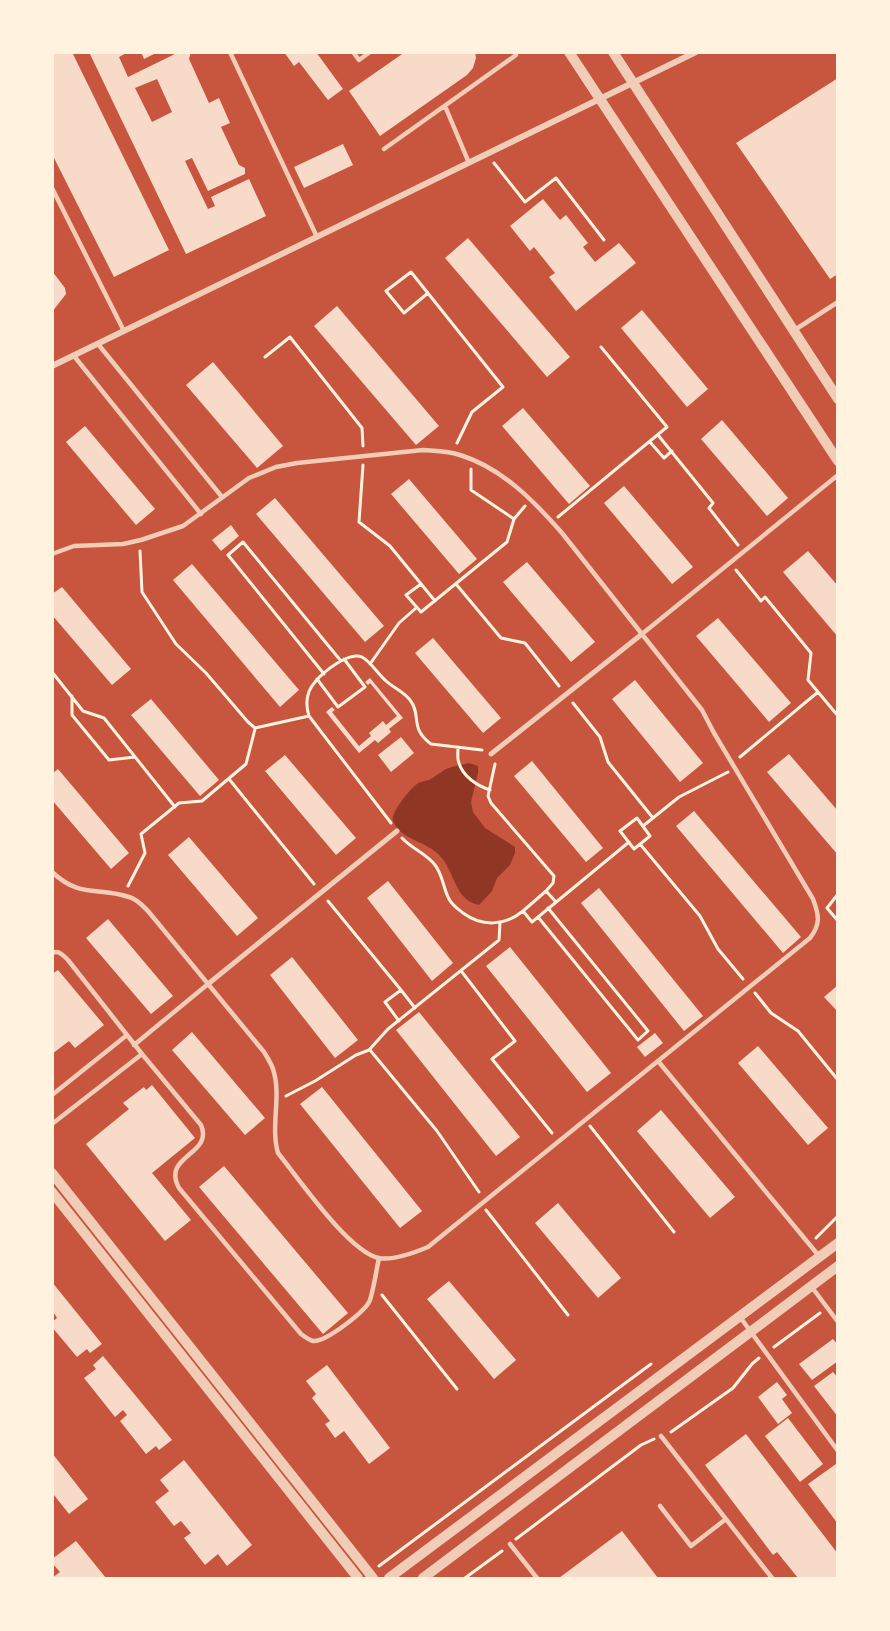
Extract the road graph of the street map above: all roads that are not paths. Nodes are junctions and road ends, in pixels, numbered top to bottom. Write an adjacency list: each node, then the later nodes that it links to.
1 (230, 52): 14 (lane)
2 (353, 52): 3 (lane)
3 (370, 52)
4 (515, 52): 10 (lane)
5 (569, 52): 9 (street)
6 (613, 52): 8 (street)
7 (696, 52): 8 (street)
8 (633, 83): 9 (street); 17 (street)
9 (600, 99): 12 (street); 22 (street)
10 (445, 106): 11 (lane); 12 (lane)
11 (384, 149)
12 (469, 163): 14 (street)
13 (52, 188): 16 (lane)
14 (317, 237): 16 (street)
15 (837, 302): 17 (lane)
16 (124, 331): 18 (street)
17 (794, 331): 21 (street)
18 (98, 344): 19 (street); 24 (lane)
19 (74, 356): 20 (street); 25 (lane)
20 (52, 366)
21 (837, 399)
22 (837, 461)
23 (837, 475): 27 (lane)
24 (222, 497): 25 (lane); 27 (lane)
25 (201, 514): 26 (lane)
26 (52, 554)
27 (642, 634): 28 (street); 36 (lane)
28 (491, 754)
29 (397, 831): 32 (street)
30 (52, 872): 32 (lane)
31 (52, 953): 33 (lane)
32 (208, 984): 34 (lane); 43 (lane)
33 (127, 1035): 34 (lane); 37 (lane)
34 (134, 1045): 35 (lane)
35 (141, 1054): 38 (lane); 43 (lane)
36 (658, 1061): 42 (lane); 43 (lane)
37 (52, 1095)
38 (52, 1124)
39 (52, 1173): 54 (street)
40 (52, 1192): 55 (street)
41 (837, 1243): 42 (street)
42 (819, 1256): 46 (street)
43 (379, 1258)
44 (837, 1266): 45 (street)
45 (811, 1286): 47 (lane); 48 (street)
46 (739, 1317): 48 (lane); 56 (street)
47 (837, 1322)
48 (750, 1332): 50 (lane); 57 (street)
49 (661, 1436): 52 (lane)
50 (837, 1451)
51 (660, 1506): 52 (lane)
52 (726, 1519): 59 (lane)
53 (510, 1544): 58 (lane)
54 (371, 1576)
55 (358, 1578)
56 (389, 1578)
57 (423, 1578)
58 (537, 1578)
59 (772, 1578)

